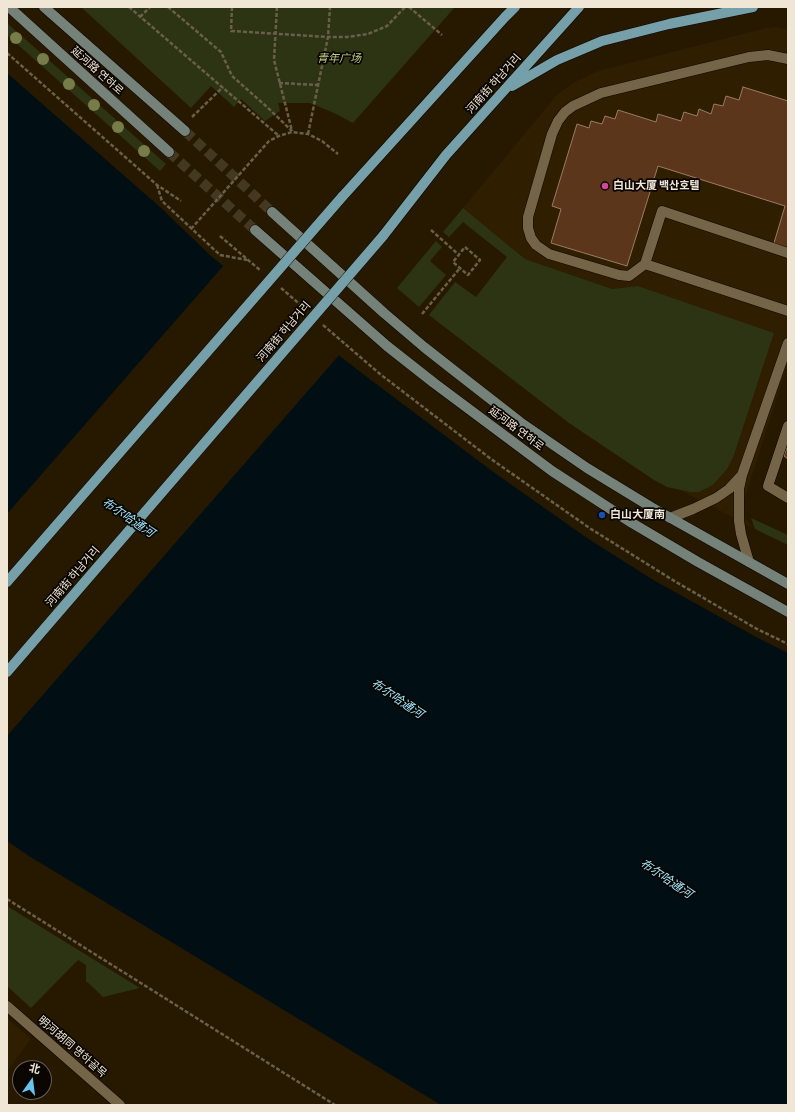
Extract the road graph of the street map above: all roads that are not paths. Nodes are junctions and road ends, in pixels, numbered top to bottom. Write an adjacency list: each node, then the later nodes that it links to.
1 (9, 7): 10 (main road, 延河路 연하로)
2 (44, 7): 9 (main road, 延河路 연하로)
3 (515, 7): 6 (main road)
4 (579, 7): 8 (main road, 河南街 하남거리)
5 (753, 7): 8 (main road)
6 (506, 12): 22 (main road, bridge)
7 (788, 59): 14 (street)
8 (503, 92): 25 (main road, 河南街 하남거리, bridge)
9 (185, 131)
10 (169, 152)
11 (272, 212): 20 (main road, 延河路 연하로)
12 (255, 230): 24 (main road, 延河路 연하로)
13 (788, 253): 14 (street)
14 (645, 264): 15 (street)
15 (788, 311)
16 (788, 343): 18 (street)
17 (788, 426): 19 (street)
18 (742, 475): 20 (street); 21 (street)
19 (788, 498)
20 (670, 518): 21 (main road, 延河路 연하로)
21 (749, 562): 23 (main road, 延河路 연하로)
22 (7, 582)
23 (788, 584)
24 (788, 612)
25 (7, 672)
26 (7, 1006): 27 (street, 明河胡同 명하골목)
27 (120, 1105)

